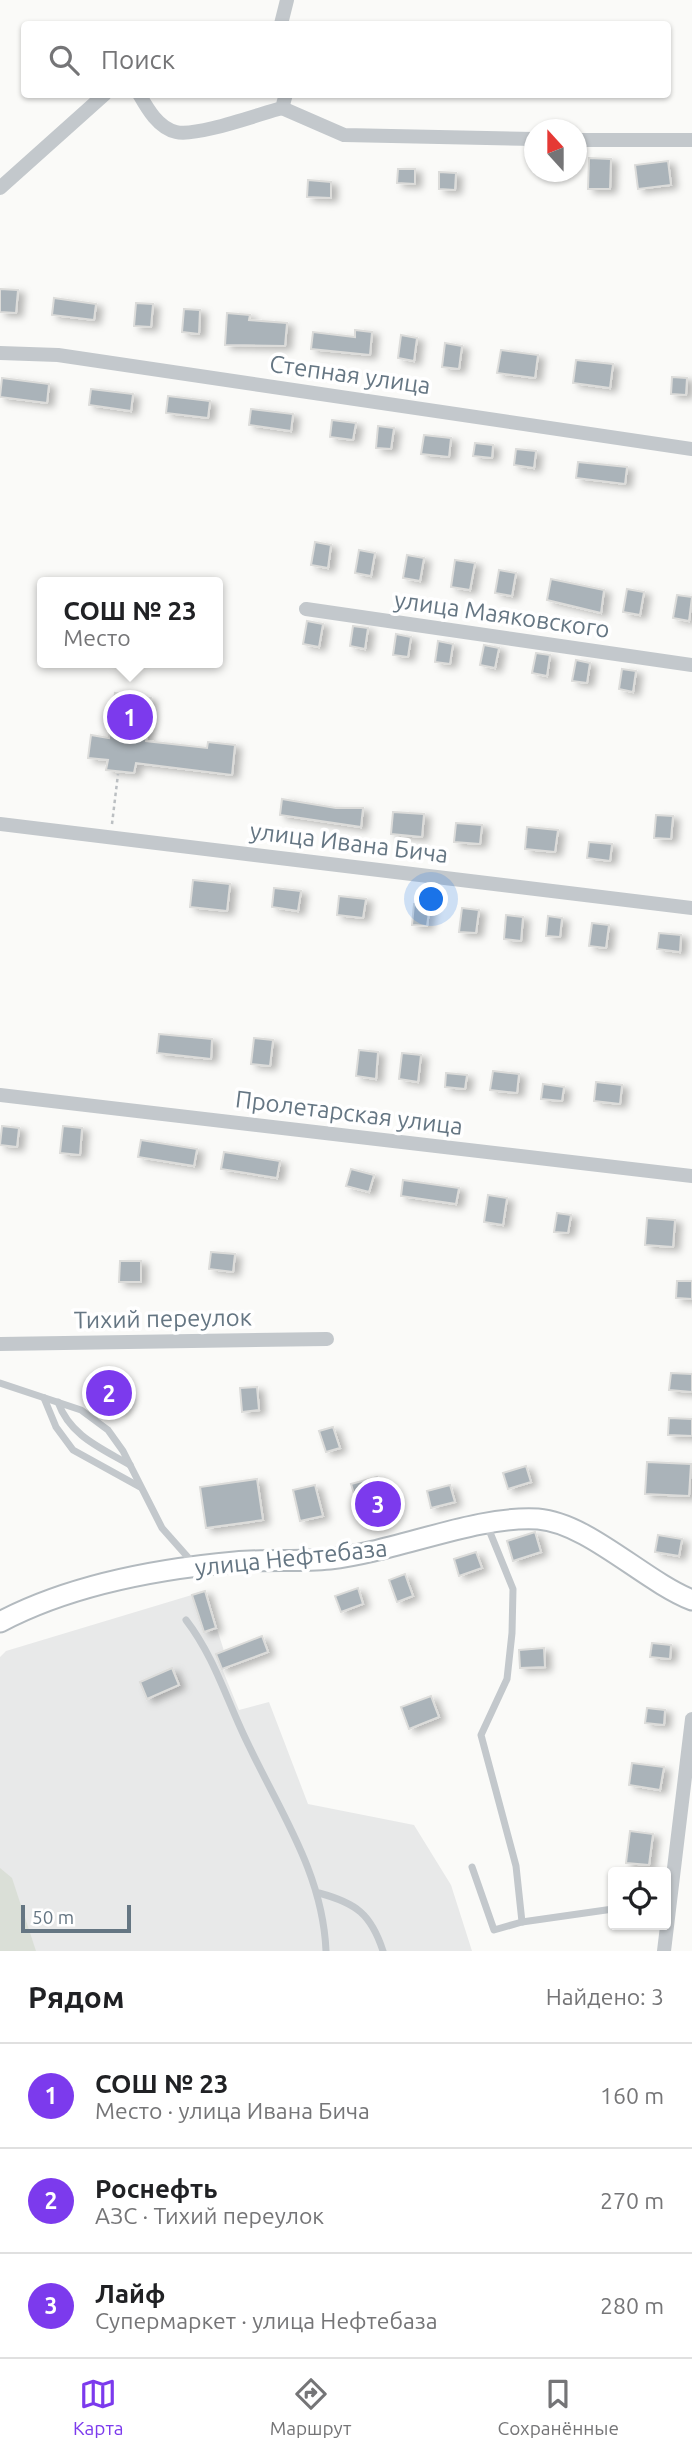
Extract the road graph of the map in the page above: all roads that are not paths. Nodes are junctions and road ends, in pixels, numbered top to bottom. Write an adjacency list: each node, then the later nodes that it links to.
1 (287, 0): 2 (street)
2 (282, 21)
3 (101, 98): 9 (street)
4 (141, 98): 5 (street)
5 (284, 101): 6 (street)
6 (524, 139)
7 (587, 140): 8 (street)
8 (692, 140)
9 (0, 188)
10 (0, 353): 11 (street, Степная улица)
11 (692, 449)
12 (306, 609): 13 (street, улица Маяковского)
13 (692, 665)
14 (0, 824): 15 (street, улица Ивана Бича)
15 (692, 908)
16 (0, 1095): 17 (street, Пролетарская улица)
17 (692, 1177)
18 (327, 1339): 19 (street, Тихий переулок)
19 (0, 1344)
20 (0, 1383): 21 (lane)
21 (44, 1398): 22 (lane); 24 (lane)
22 (58, 1402): 23 (lane); 23 (lane)
23 (130, 1466): 24 (lane)
24 (141, 1488): 26 (lane)
25 (487, 1524): 26 (main road, улица Нефтебаза); 27 (main road, улица Нефтебаза); 36 (lane)
26 (196, 1567): 29 (main road, улица Нефтебаза)
27 (692, 1600)
28 (186, 1620): 34 (lane)
29 (0, 1622)
30 (692, 1719): 31 (street)
31 (685, 1822): 33 (street)
32 (472, 1867): 36 (lane)
33 (671, 1890)
34 (319, 1893): 38 (lane); 39 (lane)
35 (608, 1910): 36 (lane)
36 (522, 1922)
37 (666, 1930): 40 (street)
38 (326, 1951)
39 (383, 1951)
40 (664, 1951)

